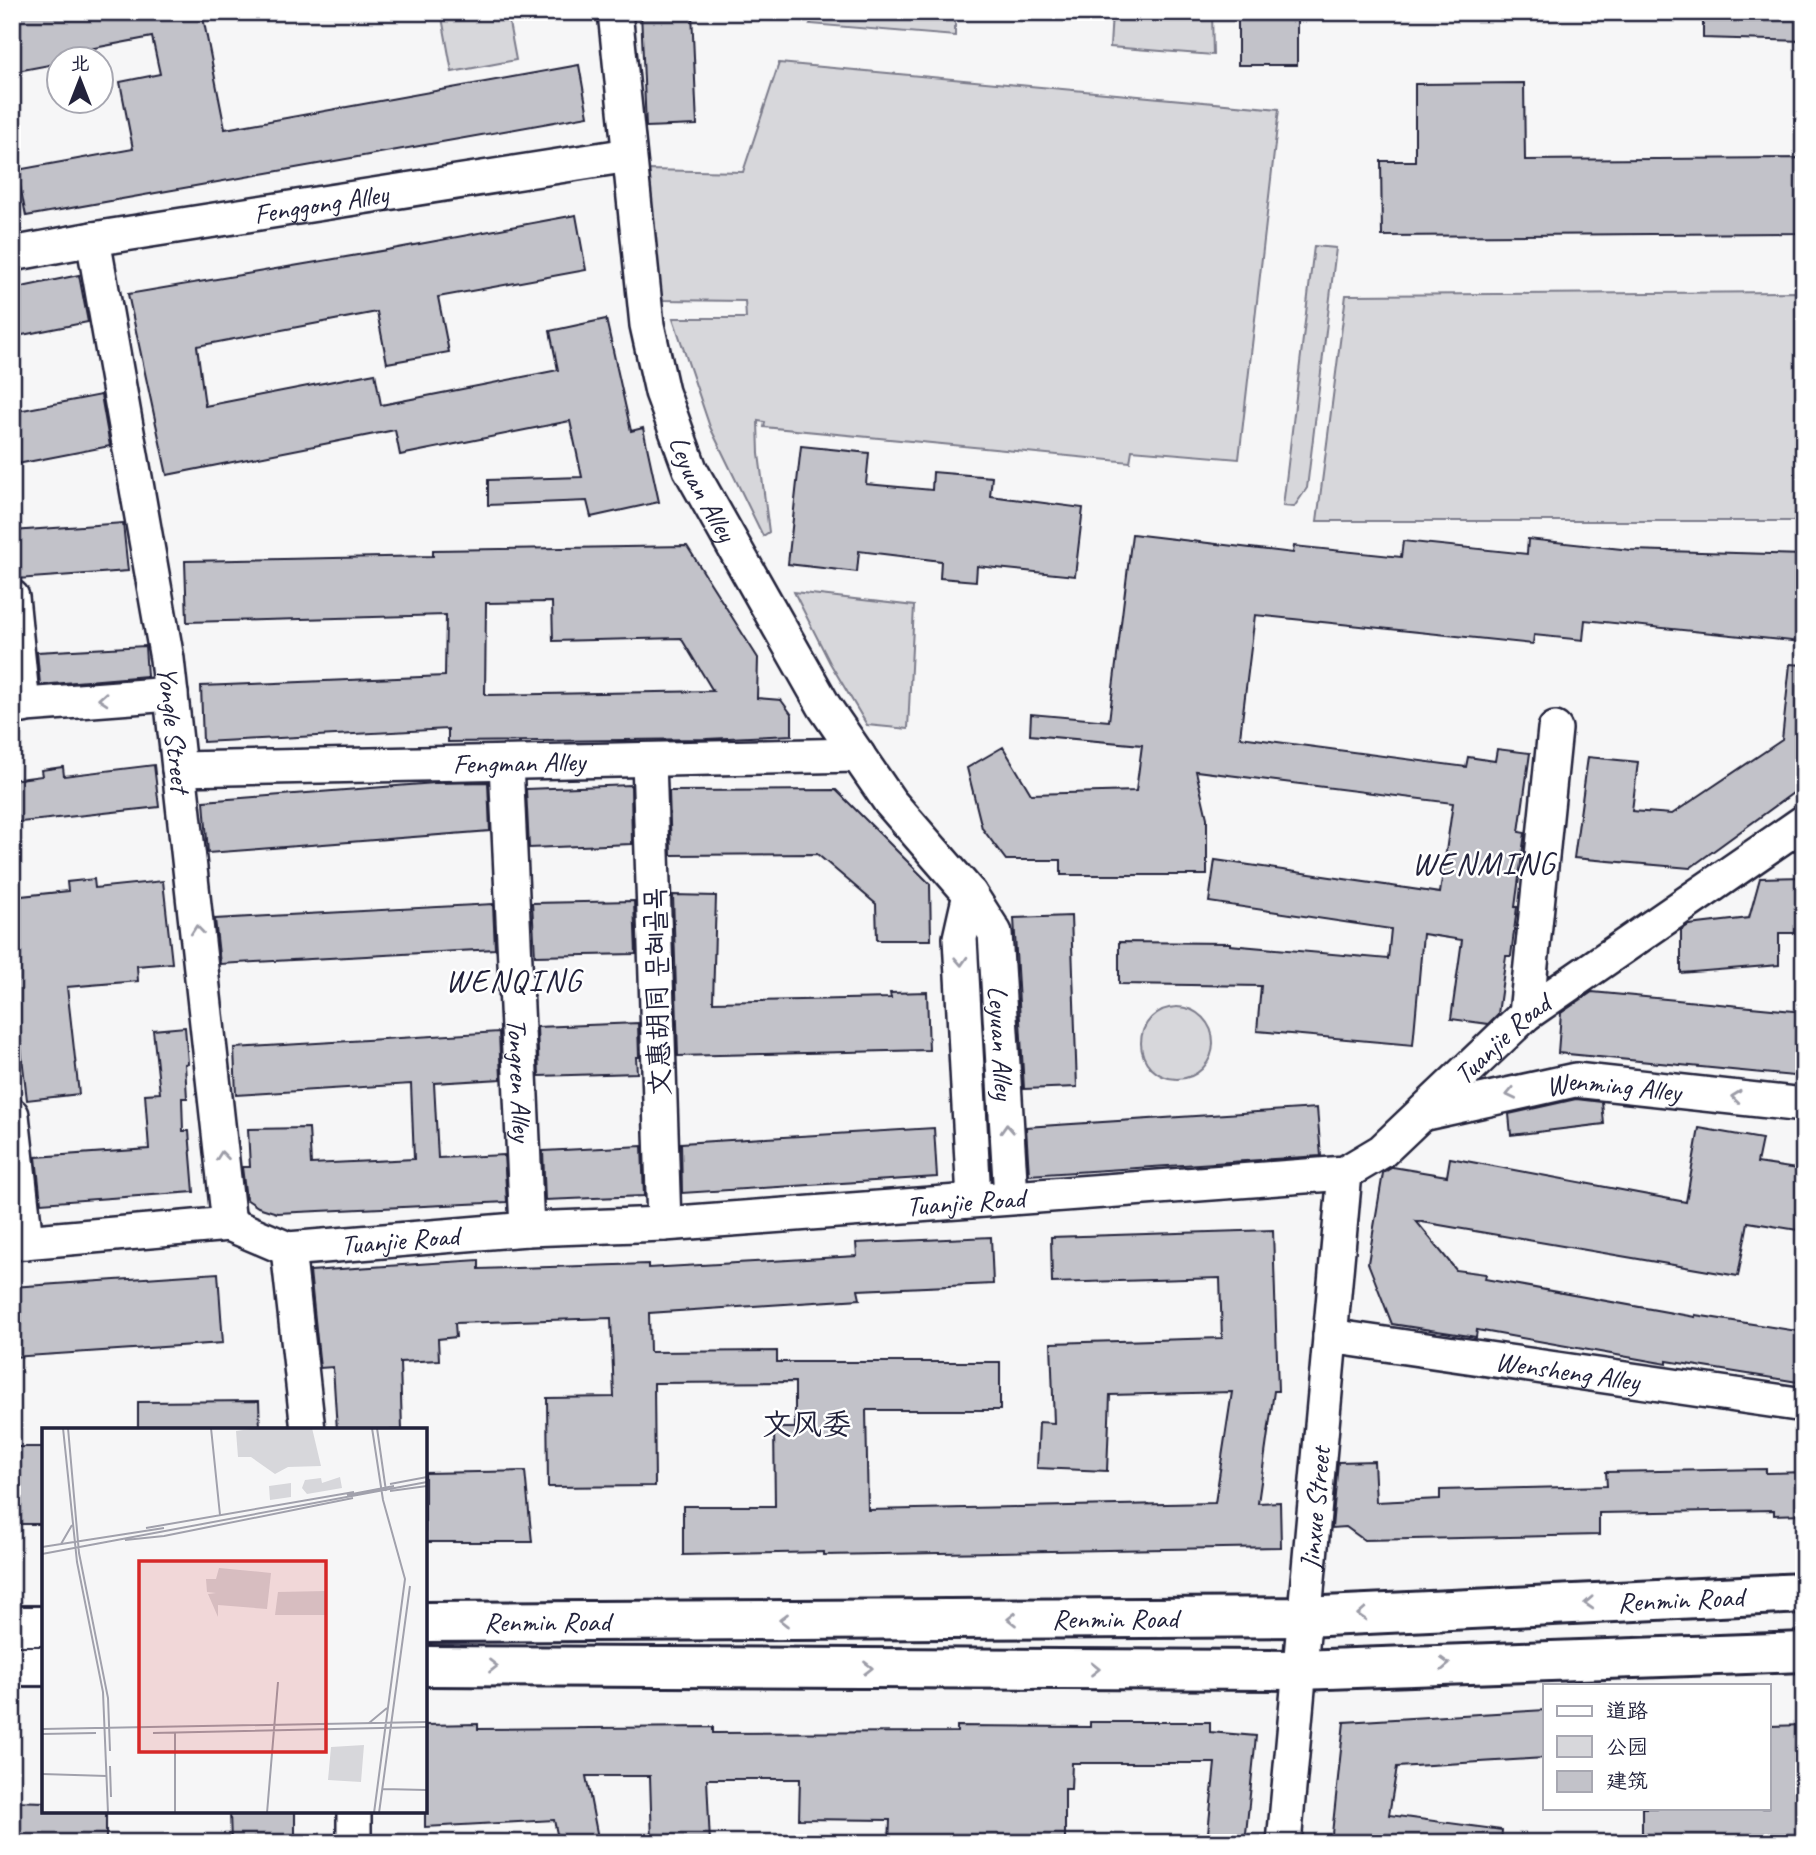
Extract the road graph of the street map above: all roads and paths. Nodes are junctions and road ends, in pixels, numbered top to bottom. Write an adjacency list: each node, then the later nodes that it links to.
1 (615, 12): 2 (street, Leyuan Alley)
2 (629, 155): 3 (street, Fenggong Alley); 9 (street, Leyuan Alley)
3 (93, 239): 4 (street, Fenggong Alley); 6 (street, Yongle Street)
4 (12, 254)
5 (12, 597): 7 (street)
6 (171, 694): 7 (street, one-way to 7); 12 (street, Yongle Street)
7 (18, 706)
8 (1555, 729): 15 (street)
9 (858, 755): 10 (street, Fengman Alley); 14 (street, Leyuan Alley)
10 (649, 760): 11 (street, Fengman Alley); 23 (street, 文惠胡同 문혜골목)
11 (506, 763): 12 (street, Fengman Alley); 24 (street, Tongren Alley)
12 (179, 769): 22 (street, Yongle Street, one-way to 12)
13 (1804, 822): 15 (street, Tuanjie Road)
14 (970, 894): 20 (street, Leyuan Alley, one-way to 14); 21 (street, Leyuan Alley, one-way to 21)
15 (1526, 1014): 17 (street, Tuanjie Road)
16 (1804, 1105): 17 (street, Wenming Alley, one-way to 17)
17 (1424, 1114): 19 (street, Tuanjie Road)
18 (12, 1115): 25 (street)
19 (1345, 1173): 20 (street, Tuanjie Road); 27 (street, Jinxue Street)
20 (1011, 1197): 21 (street, Tuanjie Road)
21 (974, 1199): 23 (street, Tuanjie Road)
22 (229, 1224): 25 (street, Tuanjie Road); 26 (street, Tuanjie Road)
23 (664, 1224): 24 (street, Tuanjie Road)
24 (527, 1229): 26 (street, Tuanjie Road)
25 (19, 1242)
26 (288, 1249): 29 (street)
27 (1330, 1336): 28 (street, Wensheng Alley); 31 (street, Jinxue Street)
28 (1804, 1405)
29 (308, 1428)
30 (1804, 1593): 31 (main road, Renmin Road, one-way to 31)
31 (1304, 1617): 32 (main road, Renmin Road, one-way to 32); 39 (street, Jinxue Street)
32 (427, 1622)
33 (12, 1626): 34 (main road)
34 (42, 1626)
35 (1804, 1652): 39 (main road, Renmin Road, one-way to 35)
36 (12, 1666): 37 (main road)
37 (42, 1666)
38 (427, 1666): 39 (main road, Renmin Road, one-way to 39)
39 (1299, 1670): 42 (street, Jinxue Street)
40 (354, 1813): 41 (street)
41 (354, 1843)
42 (1284, 1843)

